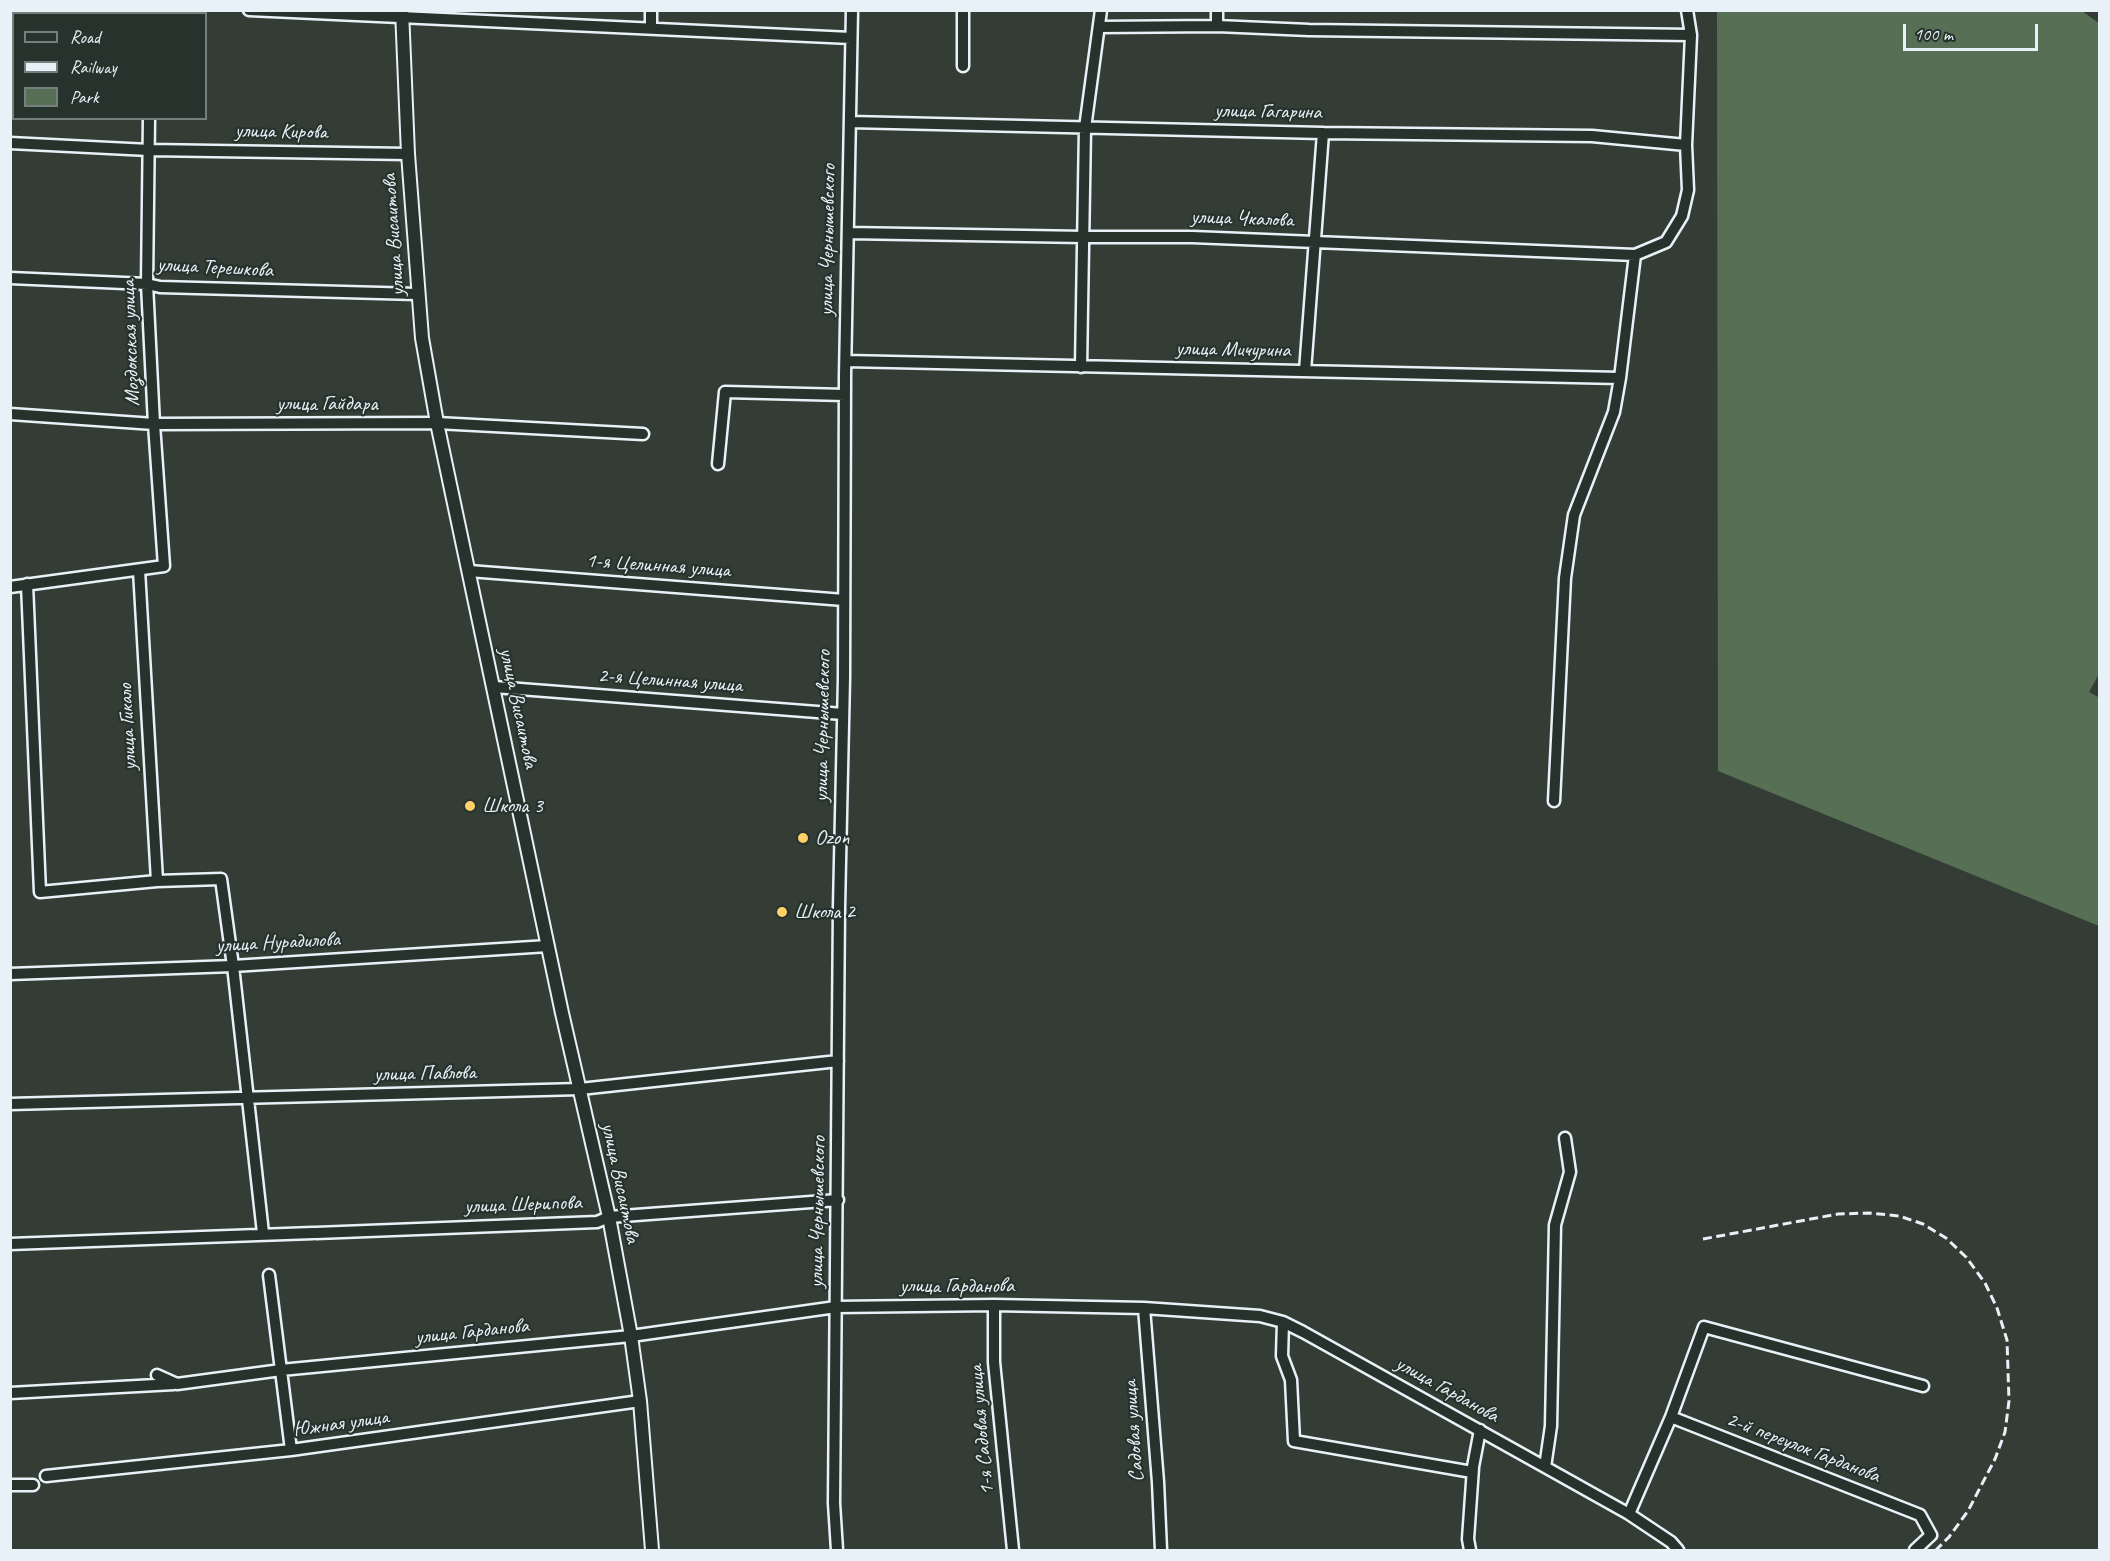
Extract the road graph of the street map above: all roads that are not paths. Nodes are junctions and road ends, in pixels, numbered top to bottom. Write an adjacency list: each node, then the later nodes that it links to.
1 (249, 10): 8 (street)
2 (651, 10): 10 (street)
3 (852, 10): 13 (street, улица Чернышевского)
4 (963, 10): 14 (street)
5 (1101, 10): 11 (street)
6 (1217, 10): 9 (street)
7 (1687, 10): 12 (street)
8 (402, 14): 10 (street); 22 (street, улица Висаитова)
9 (1216, 26): 11 (street); 12 (street)
10 (651, 27): 13 (street)
11 (1099, 27): 17 (street)
12 (1691, 35): 20 (street)
13 (851, 38): 16 (street, улица Чернышевского)
14 (963, 66)
15 (149, 120): 21 (street, Моздокская улица)
16 (850, 122): 17 (street, улица Гагарина); 23 (street, улица Чернышевского)
17 (1085, 128): 18 (street, улица Гагарина); 24 (street)
18 (1323, 133): 20 (street, улица Гагарина); 25 (street)
19 (10, 143): 21 (street, улица Кирова)
20 (1686, 145): 26 (street)
21 (149, 150): 22 (street, улица Кирова); 28 (street, Моздокская улица)
22 (408, 154): 29 (street, улица Висаитова)
23 (848, 233): 24 (street, улица Чкалова); 30 (street, улица Чернышевского)
24 (1084, 237): 25 (street, улица Чкалова); 31 (street)
25 (1314, 240): 26 (street, улица Чкалова); 32 (street)
26 (1635, 255): 33 (street)
27 (10, 278): 28 (street, улица Терешкова)
28 (147, 284): 29 (street, улица Терешкова); 36 (street, Моздокская улица)
29 (417, 294): 37 (street, улица Висаитова)
30 (846, 361): 31 (street, улица Мичурина); 34 (street, улица Чернышевского)
31 (1081, 367): 32 (street, улица Мичурина)
32 (1305, 371): 33 (street, улица Мичурина)
33 (1620, 378): 47 (street)
34 (845, 395): 39 (street); 44 (street, улица Чернышевского)
35 (10, 414): 36 (street, улица Гайдара)
36 (154, 423): 37 (street, улица Гайдара); 40 (street, Моздокская улица)
37 (437, 423): 38 (street, улица Гайдара); 41 (street, улица Висаитова)
38 (643, 434)
39 (718, 464)
40 (139, 570): 42 (street); 48 (street, улица Гикало)
41 (469, 571): 44 (street, 1-я Целинная улица); 45 (street, улица Висаитова)
42 (27, 584): 43 (street); 48 (street)
43 (10, 587)
44 (844, 600): 46 (street, улица Чернышевского)
45 (494, 687): 46 (street, 2-я Целинная улица); 49 (street, улица Висаитова)
46 (843, 714): 52 (street, улица Чернышевского)
47 (1554, 801)
48 (157, 881): 50 (street)
49 (548, 946): 50 (street, улица Нурадилова); 53 (street, улица Висаитова)
50 (233, 966): 51 (street, улица Нурадилова); 54 (street)
51 (10, 975)
52 (838, 1061): 53 (street, улица Павлова); 57 (street, улица Чернышевского)
53 (580, 1089): 54 (street, улица Павлова); 58 (street, улица Висаитова)
54 (247, 1097): 55 (street, улица Павлова); 59 (street)
55 (10, 1104)
56 (1565, 1138): 76 (street)
57 (838, 1200): 58 (street, улица Шерипова); 63 (street, улица Чернышевского)
58 (609, 1217): 59 (street, улица Шерипова); 66 (street, улица Висаитова)
59 (263, 1233): 60 (street, улица Шерипова)
60 (10, 1244)
61 (269, 1275): 67 (street)
62 (994, 1305): 63 (street, улица Гарданова); 64 (street, улица Гарданова); 84 (street, 1-я Садовая улица)
63 (836, 1307): 66 (street, улица Гарданова); 83 (street, улица Чернышевского)
64 (1144, 1308): 65 (street, улица Гарданова); 85 (street, Садовая улица)
65 (1284, 1322): 74 (street, улица Гарданова); 77 (street)
66 (631, 1336): 67 (street, улица Гарданова); 72 (street, улица Висаитова)
67 (281, 1370): 69 (street, улица Гарданова); 75 (street)
68 (158, 1375): 69 (street)
69 (177, 1384): 71 (street, улица Гарданова)
70 (1923, 1386): 73 (street)
71 (10, 1393)
72 (640, 1401): 75 (street, Южная улица); 82 (street, улица Висаитова)
73 (1671, 1417): 81 (street); 88 (street, 2-й переулок Гарданова)
74 (1480, 1430): 76 (street, улица Гарданова); 77 (street)
75 (291, 1450): 78 (street, Южная улица)
76 (1545, 1467): 81 (street, улица Гарданова)
77 (1473, 1468): 86 (street)
78 (46, 1476)
79 (10, 1485): 80 (street)
80 (33, 1485)
81 (1629, 1514): 87 (street, улица Гарданова)
82 (652, 1551)
83 (837, 1551)
84 (1013, 1551)
85 (1161, 1551)
86 (1470, 1551)
87 (1678, 1551)
88 (1915, 1551)

